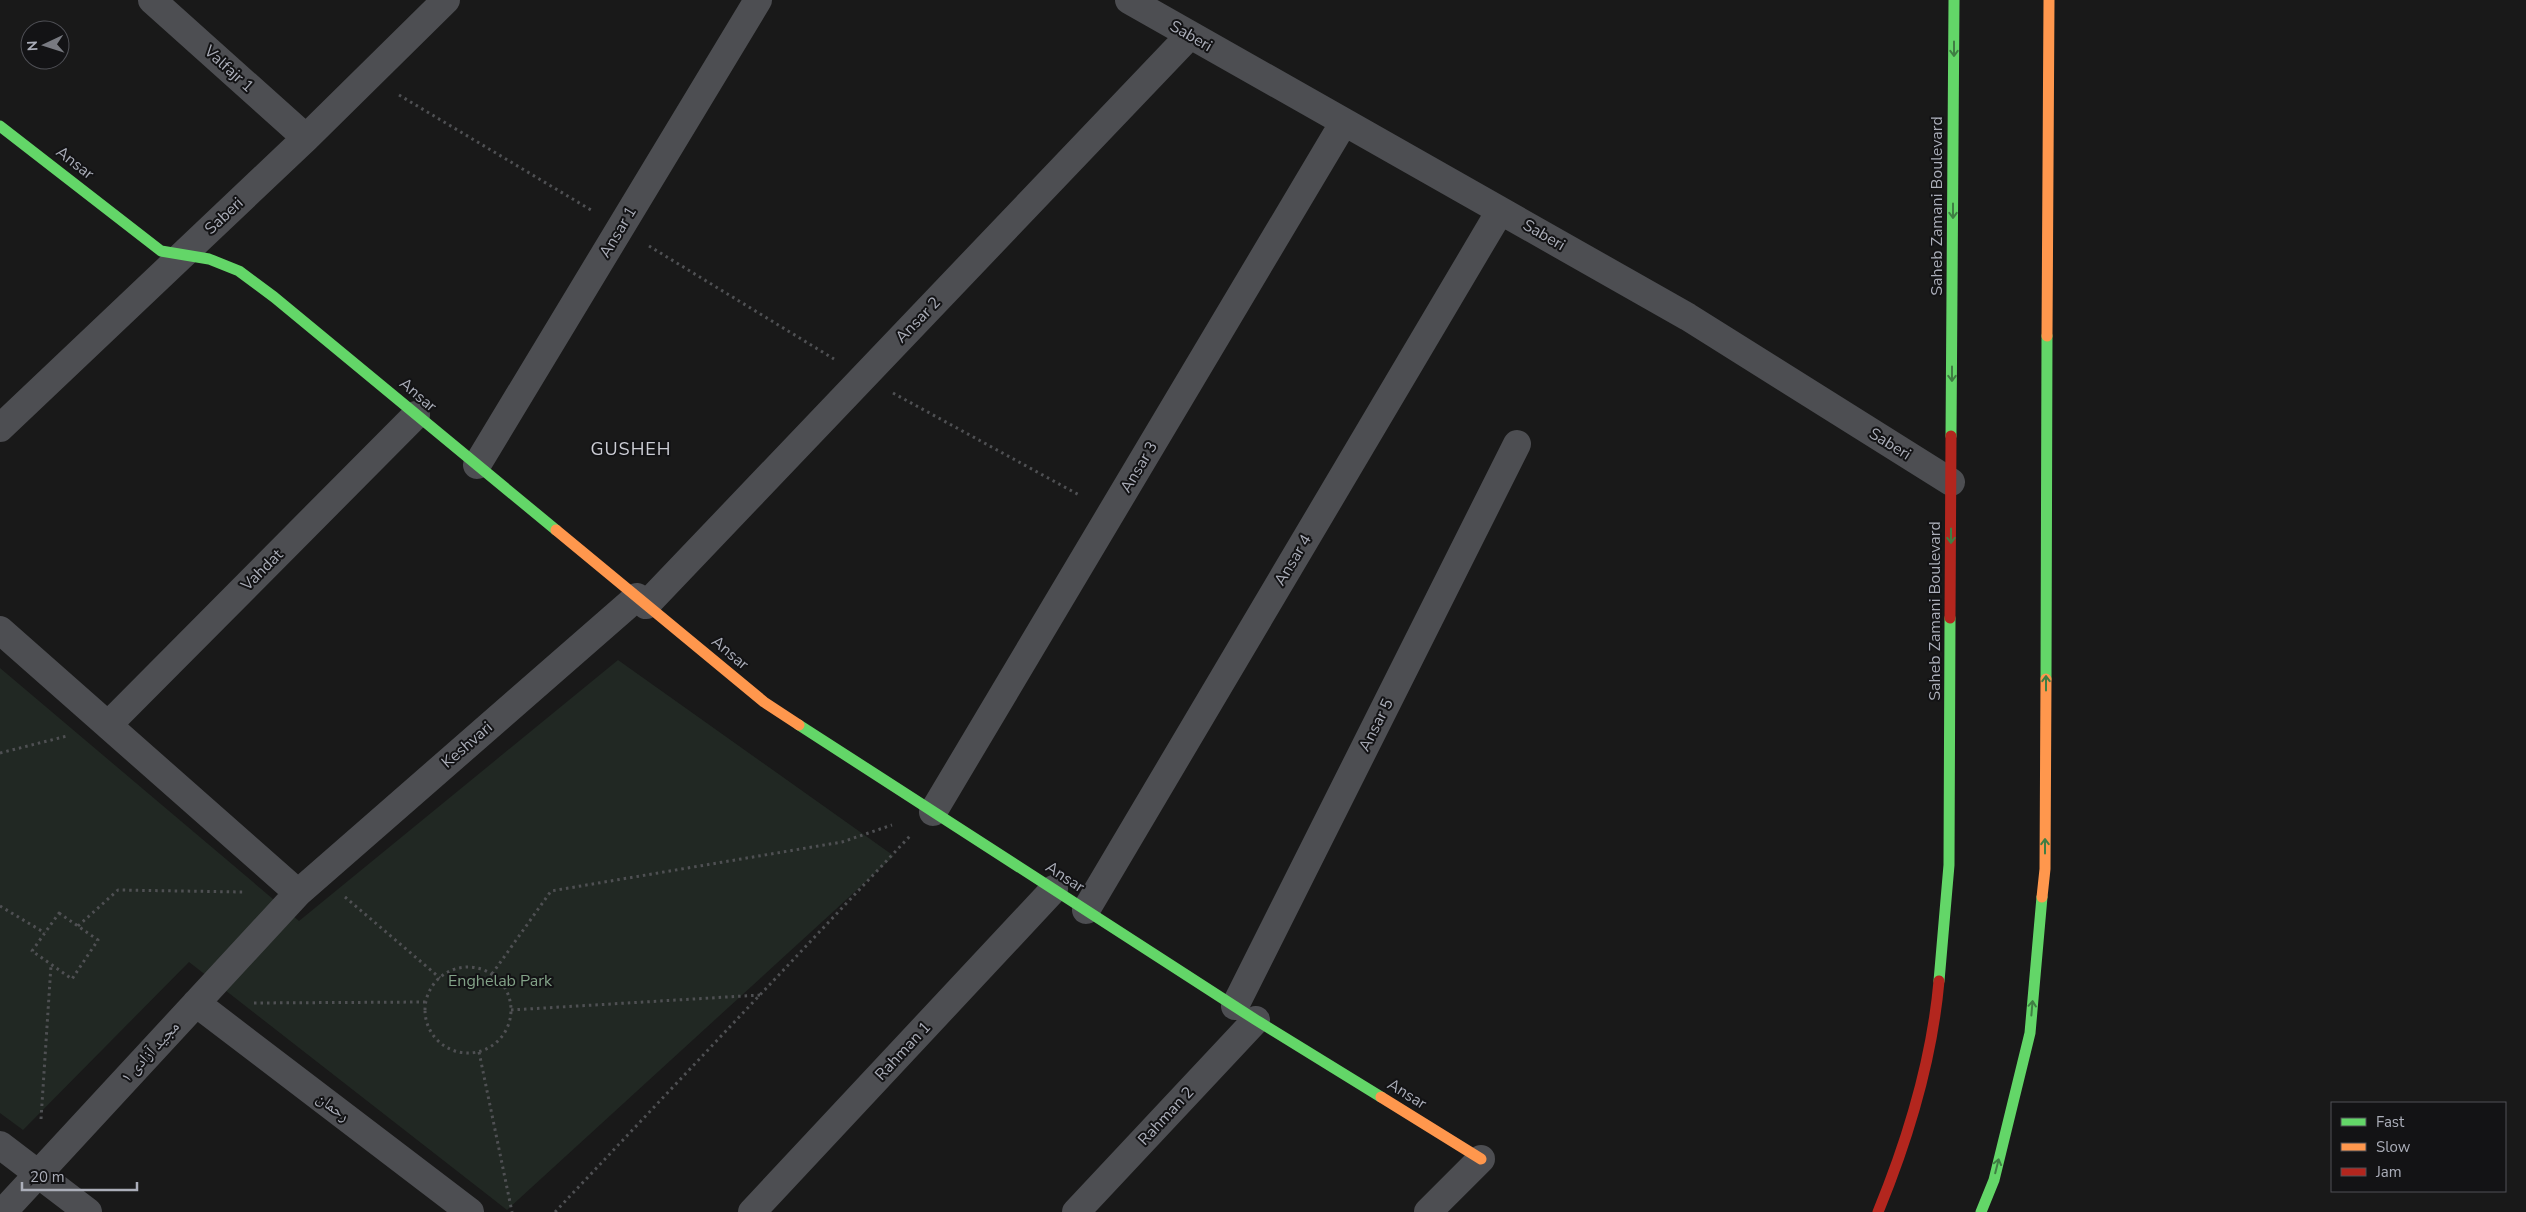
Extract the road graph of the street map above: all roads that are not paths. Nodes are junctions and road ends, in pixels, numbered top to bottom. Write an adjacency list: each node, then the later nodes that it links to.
1 (152, 0): 10 (street, Valfajr 1)
2 (758, 0): 16 (street, Ansar 1)
3 (1128, 0): 7 (street, Saberi)
4 (1954, 0): 17 (main road, Saheb Zamani Boulevard, one-way to 17)
5 (2050, 0): 37 (main road, one-way to 5)
6 (440, 2): 10 (street, Saberi)
7 (1190, 35): 8 (street, Saberi); 18 (street, Ansar 2)
8 (1344, 122): 11 (street, Saberi); 21 (street, Ansar 3)
9 (0, 126): 12 (main road, Ansar)
10 (306, 138): 12 (street, Saberi)
11 (1500, 211): 17 (street, Saberi); 24 (street, Ansar 4)
12 (183, 255): 13 (main road, Ansar); 14 (street, Saberi)
13 (416, 415): 16 (main road, Ansar); 20 (street, Vahdat)
14 (0, 428)
15 (1517, 444): 26 (street, Ansar 5)
16 (477, 465): 18 (main road, Ansar)
17 (1952, 482): 36 (main road, Saheb Zamani Boulevard, one-way to 36)
18 (642, 601): 21 (main road, Ansar); 23 (street, Keshvari)
19 (0, 630): 20 (street)
20 (108, 725): 23 (street)
21 (933, 812): 22 (main road, Ansar)
22 (1054, 889): 24 (main road, Ansar); 33 (street, Rahman 1)
23 (298, 893): 25 (street, مجید آزادی ۱)
24 (1086, 910): 26 (main road, Ansar)
25 (196, 1003): 29 (street, مجید آزادی ۱); 32 (street, رحمان)
26 (1246, 1013): 28 (main road, Ansar); 34 (street, Rahman 2)
27 (0, 1145): 29 (street)
28 (1480, 1159): 35 (street)
29 (38, 1174): 30 (street, مجید آزادی ۱); 31 (street)
30 (3, 1212)
31 (88, 1212)
32 (470, 1212)
33 (752, 1212)
34 (1076, 1212)
35 (1428, 1212)
36 (1878, 1212)
37 (1980, 1212)

